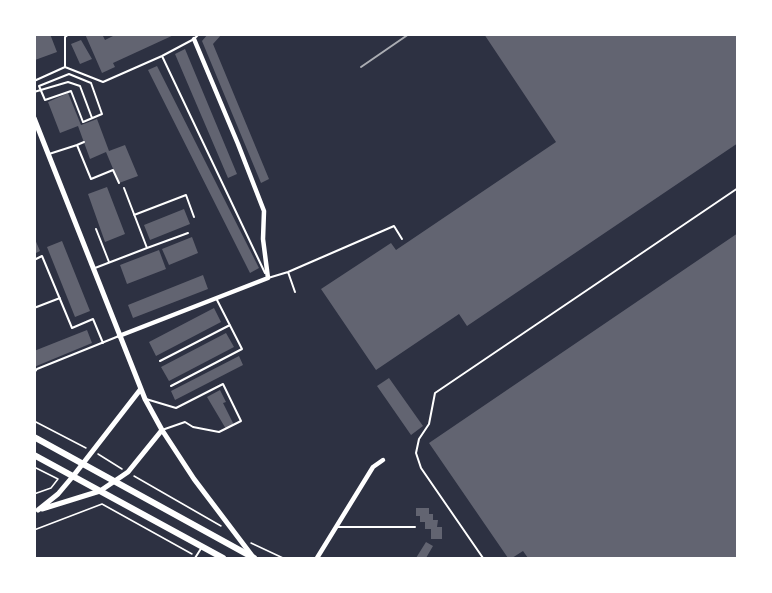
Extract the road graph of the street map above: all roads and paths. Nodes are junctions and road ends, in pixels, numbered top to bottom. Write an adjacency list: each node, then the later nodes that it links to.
1 (69, 34): 3 (lane)
2 (199, 34): 4 (lane)
3 (64, 36): 6 (lane)
4 (194, 39): 5 (lane); 28 (street)
5 (162, 56): 6 (lane); 28 (lane)
6 (65, 67): 7 (lane)
7 (34, 81)
8 (41, 91): 9 (lane); 11 (lane); 11 (lane); 11 (lane)
9 (34, 92)
10 (34, 118): 14 (street)
11 (92, 118)
12 (84, 142): 13 (lane)
13 (77, 145): 14 (lane); 15 (lane)
14 (48, 154): 26 (street)
15 (119, 183)
16 (124, 188): 18 (lane)
17 (738, 188): 65 (lane)
18 (134, 215): 19 (lane); 23 (lane)
19 (194, 217)
20 (96, 229): 25 (lane)
21 (188, 233): 23 (lane)
22 (402, 238): 27 (lane)
23 (147, 248): 25 (lane)
24 (34, 260): 30 (lane)
25 (109, 262): 26 (lane)
26 (93, 268): 34 (street)
27 (288, 272): 28 (lane); 29 (lane)
28 (268, 278): 31 (street)
29 (295, 292)
30 (60, 298): 32 (lane); 35 (lane)
31 (216, 298): 33 (lane); 34 (street)
32 (34, 308)
33 (230, 325): 36 (lane); 38 (lane)
34 (119, 336): 35 (lane); 39 (street)
35 (103, 343): 37 (lane)
36 (160, 361)
37 (34, 373)
38 (171, 386)
39 (141, 390): 40 (street); 44 (street)
40 (145, 399): 42 (street); 42 (lane)
41 (34, 421): 44 (path)
42 (162, 430): 49 (street); 58 (street)
43 (34, 437): 47 (main road)
44 (93, 451): 47 (street); 49 (path)
45 (34, 455): 50 (main road)
46 (383, 460): 55 (street)
47 (84, 463): 50 (street); 51 (main road)
48 (34, 466): 53 (path)
49 (128, 472): 51 (street); 58 (path)
50 (74, 476): 52 (main road); 54 (street)
51 (114, 480): 52 (street); 62 (main road)
52 (100, 490): 54 (street); 59 (main road)
53 (34, 494)
54 (36, 511)
55 (338, 526): 56 (lane); 64 (street)
56 (415, 527)
57 (34, 530): 60 (path)
58 (236, 535): 62 (street); 63 (path)
59 (202, 547): 60 (lane); 61 (main road)
60 (196, 557)
61 (223, 558)
62 (254, 558)
63 (283, 558)
64 (317, 558)
65 (483, 558)

